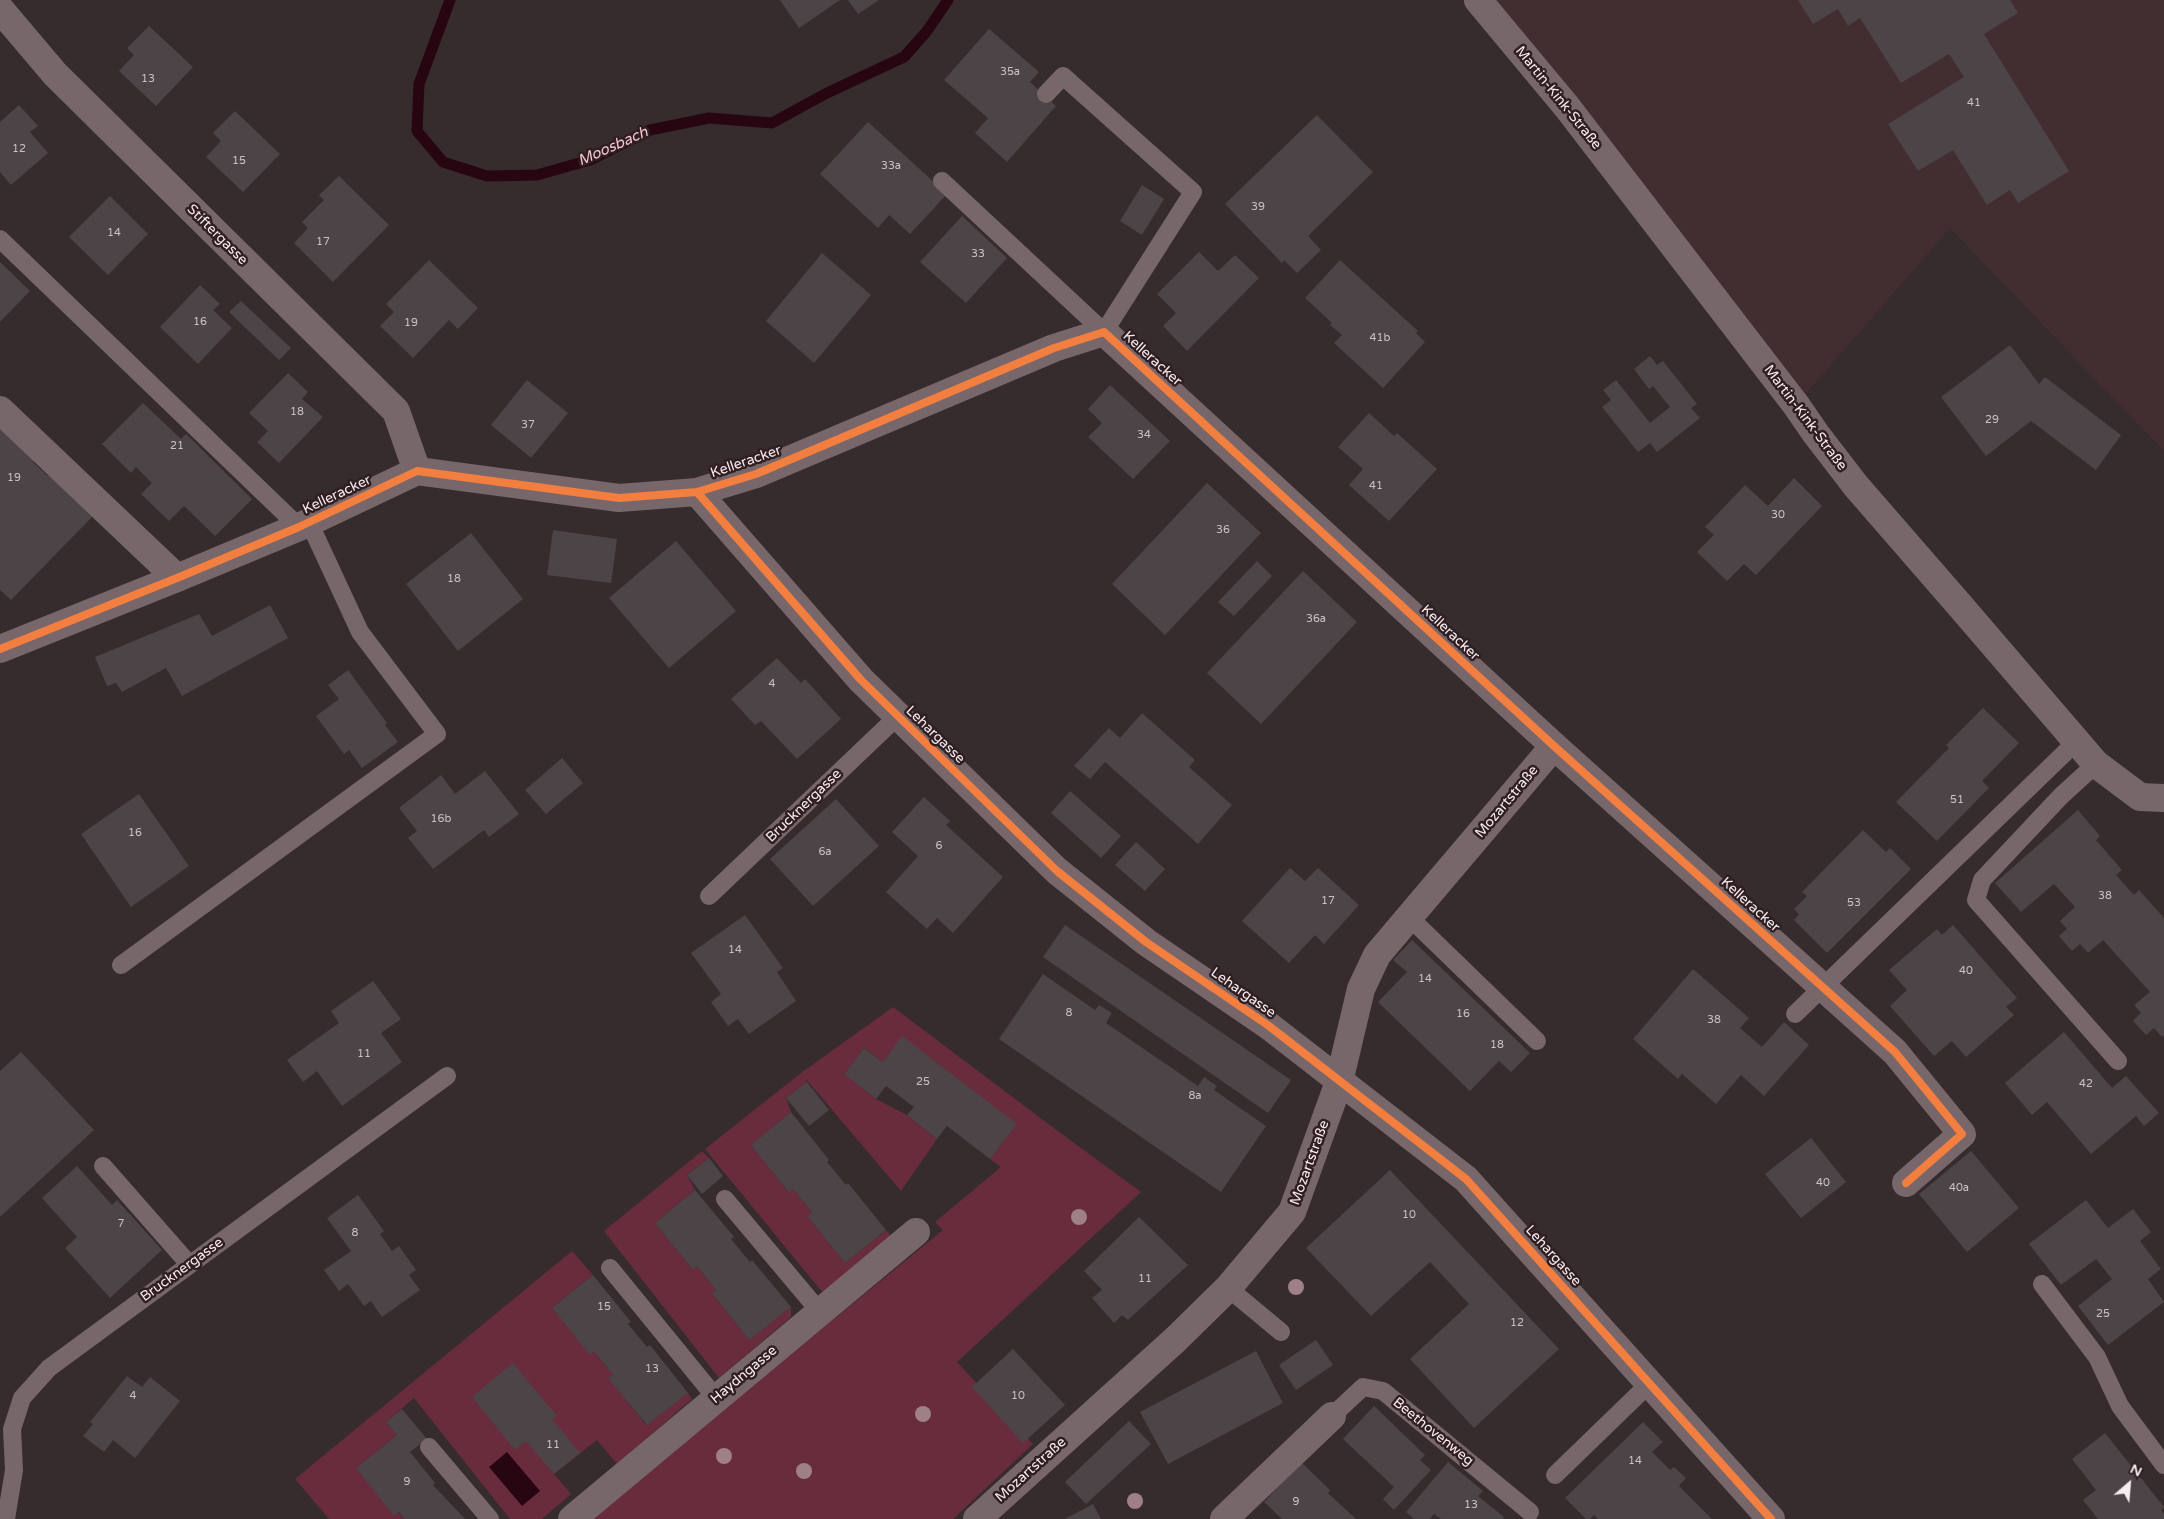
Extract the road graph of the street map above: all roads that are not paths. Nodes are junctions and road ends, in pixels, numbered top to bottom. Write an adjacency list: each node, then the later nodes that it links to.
1 (1478, 0): 14 (street, Martin-Kink-Straße)
2 (0, 9): 8 (street, Stiftergasse)
3 (1046, 94): 6 (lane, Kelleracker)
4 (942, 181): 6 (lane, Kelleracker)
5 (0, 239): 10 (lane)
6 (1104, 332): 9 (street, Kelleracker); 15 (street, Kelleracker)
7 (0, 410): 11 (street)
8 (417, 471): 9 (street, Kelleracker); 10 (street, Kelleracker)
9 (697, 492): 13 (street, Lehargasse)
10 (304, 525): 11 (street, Kelleracker); 20 (lane)
11 (177, 578): 12 (street, Kelleracker)
12 (0, 649)
13 (898, 716): 18 (lane, Brucknergasse); 26 (street, Lehargasse)
14 (2076, 742): 16 (street, Martin-Kink-Straße); 21 (lane)
15 (1554, 746): 19 (street, Mozartstraße); 21 (street, Kelleracker)
16 (2096, 764): 17 (street, Martin-Kink-Straße); 24 (lane)
17 (2164, 798)
18 (709, 896)
19 (1409, 917): 23 (lane); 26 (street, Mozartstraße)
20 (120, 965)
21 (1823, 988): 22 (lane); 28 (street, Kelleracker)
22 (1795, 1014)
23 (1537, 1041)
24 (2118, 1061)
25 (447, 1076): 31 (lane, Brucknergasse)
26 (1339, 1082): 34 (street, Mozartstraße); 37 (street, Lehargasse)
27 (103, 1166): 31 (lane)
28 (1906, 1183)
29 (725, 1198): 35 (lane)
30 (916, 1232): 35 (street, Haydngasse)
31 (189, 1264): 44 (lane, Brucknergasse)
32 (610, 1268): 38 (lane)
33 (2042, 1284): 41 (lane)
34 (1228, 1288): 36 (lane); 47 (street, Mozartstraße)
35 (820, 1312): 38 (street, Haydngasse)
36 (1281, 1332)
37 (1650, 1383): 42 (lane); 49 (street, Lehargasse)
38 (716, 1398): 46 (street, Haydngasse)
39 (1332, 1416): 43 (lane, Beethovenweg); 48 (street, Beethovenweg)
40 (429, 1447): 45 (lane)
41 (2164, 1464)
42 (1556, 1475)
43 (1530, 1512)
44 (6, 1519)
45 (490, 1519)
46 (572, 1519)
47 (977, 1519)
48 (1226, 1519)
49 (1771, 1519)

